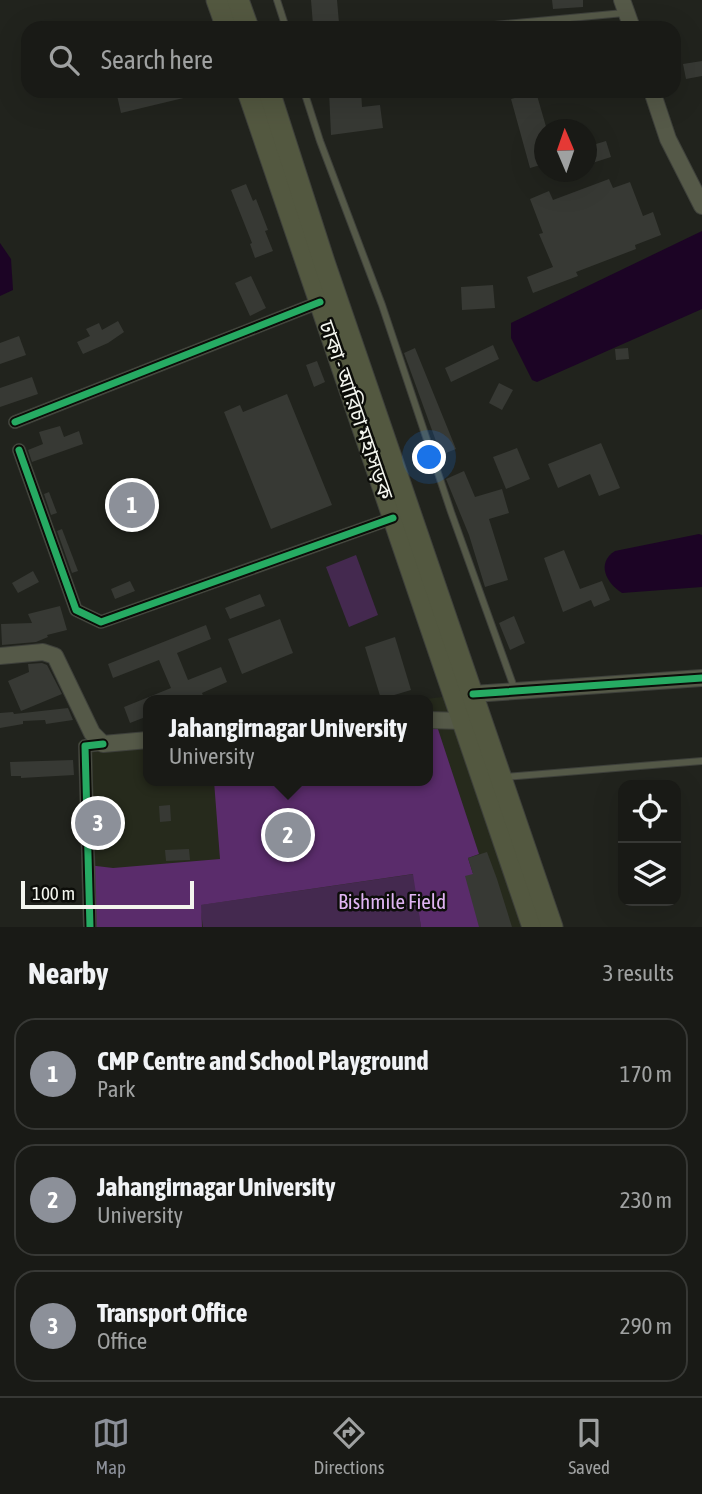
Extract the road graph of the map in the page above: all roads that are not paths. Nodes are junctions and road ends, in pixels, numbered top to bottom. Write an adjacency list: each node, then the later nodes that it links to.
1 (217, 0): 5 (highway)
2 (238, 0): 6 (highway)
3 (275, 0): 7 (lane)
4 (627, 14): 8 (lane)
5 (224, 21)
6 (246, 21)
7 (282, 21)
8 (544, 21)
9 (250, 98): 14 (highway, ঢাকা - আরিচা মহাসড়ক)
10 (271, 98): 21 (highway, ঢাকা - আরিচা মহাসড়ক)
11 (306, 98): 20 (lane)
12 (654, 98): 13 (street)
13 (702, 206)
14 (320, 302): 15 (street); 17 (highway, ঢাকা - আরিচা মহাসড়ক)
15 (15, 422)
16 (19, 450): 17 (street)
17 (393, 518): 23 (highway, ঢাকা - আরিচা মহাসড়ক)
18 (0, 656): 25 (street)
19 (702, 678): 20 (street)
20 (515, 690): 21 (street)
21 (474, 694): 27 (highway, ঢাকা - আরিচা মহাসড়ক)
22 (433, 720): 23 (street)
23 (463, 721): 29 (highway, ঢাকা - আরিচা মহাসড়ক)
24 (143, 740): 25 (street)
25 (103, 744): 28 (street)
26 (702, 761): 27 (lane)
27 (502, 777): 30 (highway, ঢাকা - আরিচা মহাসড়ক)
28 (90, 927)
29 (533, 927)
30 (552, 927)

